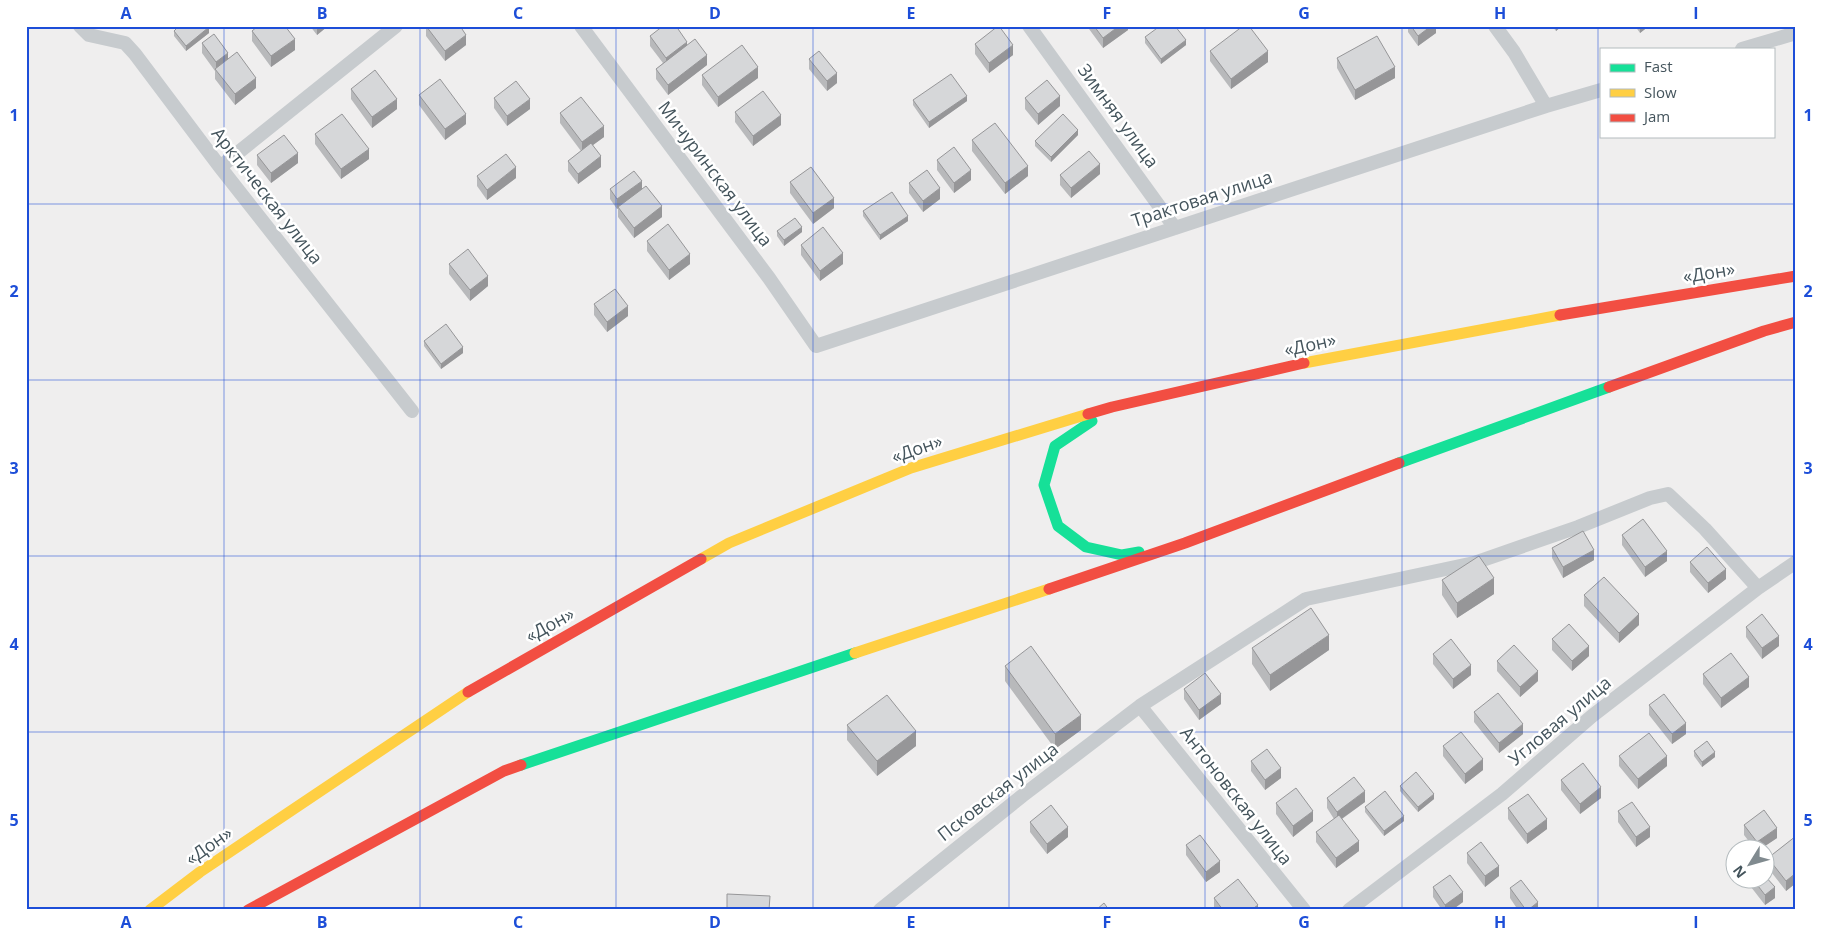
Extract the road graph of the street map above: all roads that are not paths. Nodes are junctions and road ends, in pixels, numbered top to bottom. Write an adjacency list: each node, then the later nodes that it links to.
1 (80, 26): 10 (street, Арктическая улица)
2 (396, 26): 10 (street)
3 (581, 26): 14 (street, Мичуринская улица)
4 (1030, 26): 11 (street, Зимняя улица)
5 (1495, 26): 9 (street)
6 (1796, 34): 7 (street)
7 (1746, 48)
8 (1600, 90): 9 (street, Трактовая улица)
9 (1546, 106): 11 (street, Трактовая улица)
10 (220, 167): 16 (street, Арктическая улица)
11 (1175, 228): 14 (street, Трактовая улица)
12 (1796, 276): 15 (highway, «Дон»)
13 (1796, 322): 17 (highway)
14 (816, 346)
15 (1112, 407): 17 (highway); 21 (highway, «Дон»)
16 (412, 411)
17 (1185, 543): 22 (highway)
18 (1796, 562): 19 (street, Угловая улица)
19 (1758, 588): 20 (street, Псковская улица); 25 (street, Угловая улица)
20 (1140, 706): 23 (street, Псковская улица); 24 (street, Антоновская улица)
21 (150, 910)
22 (248, 910)
23 (880, 910)
24 (1304, 910)
25 (1349, 910)

